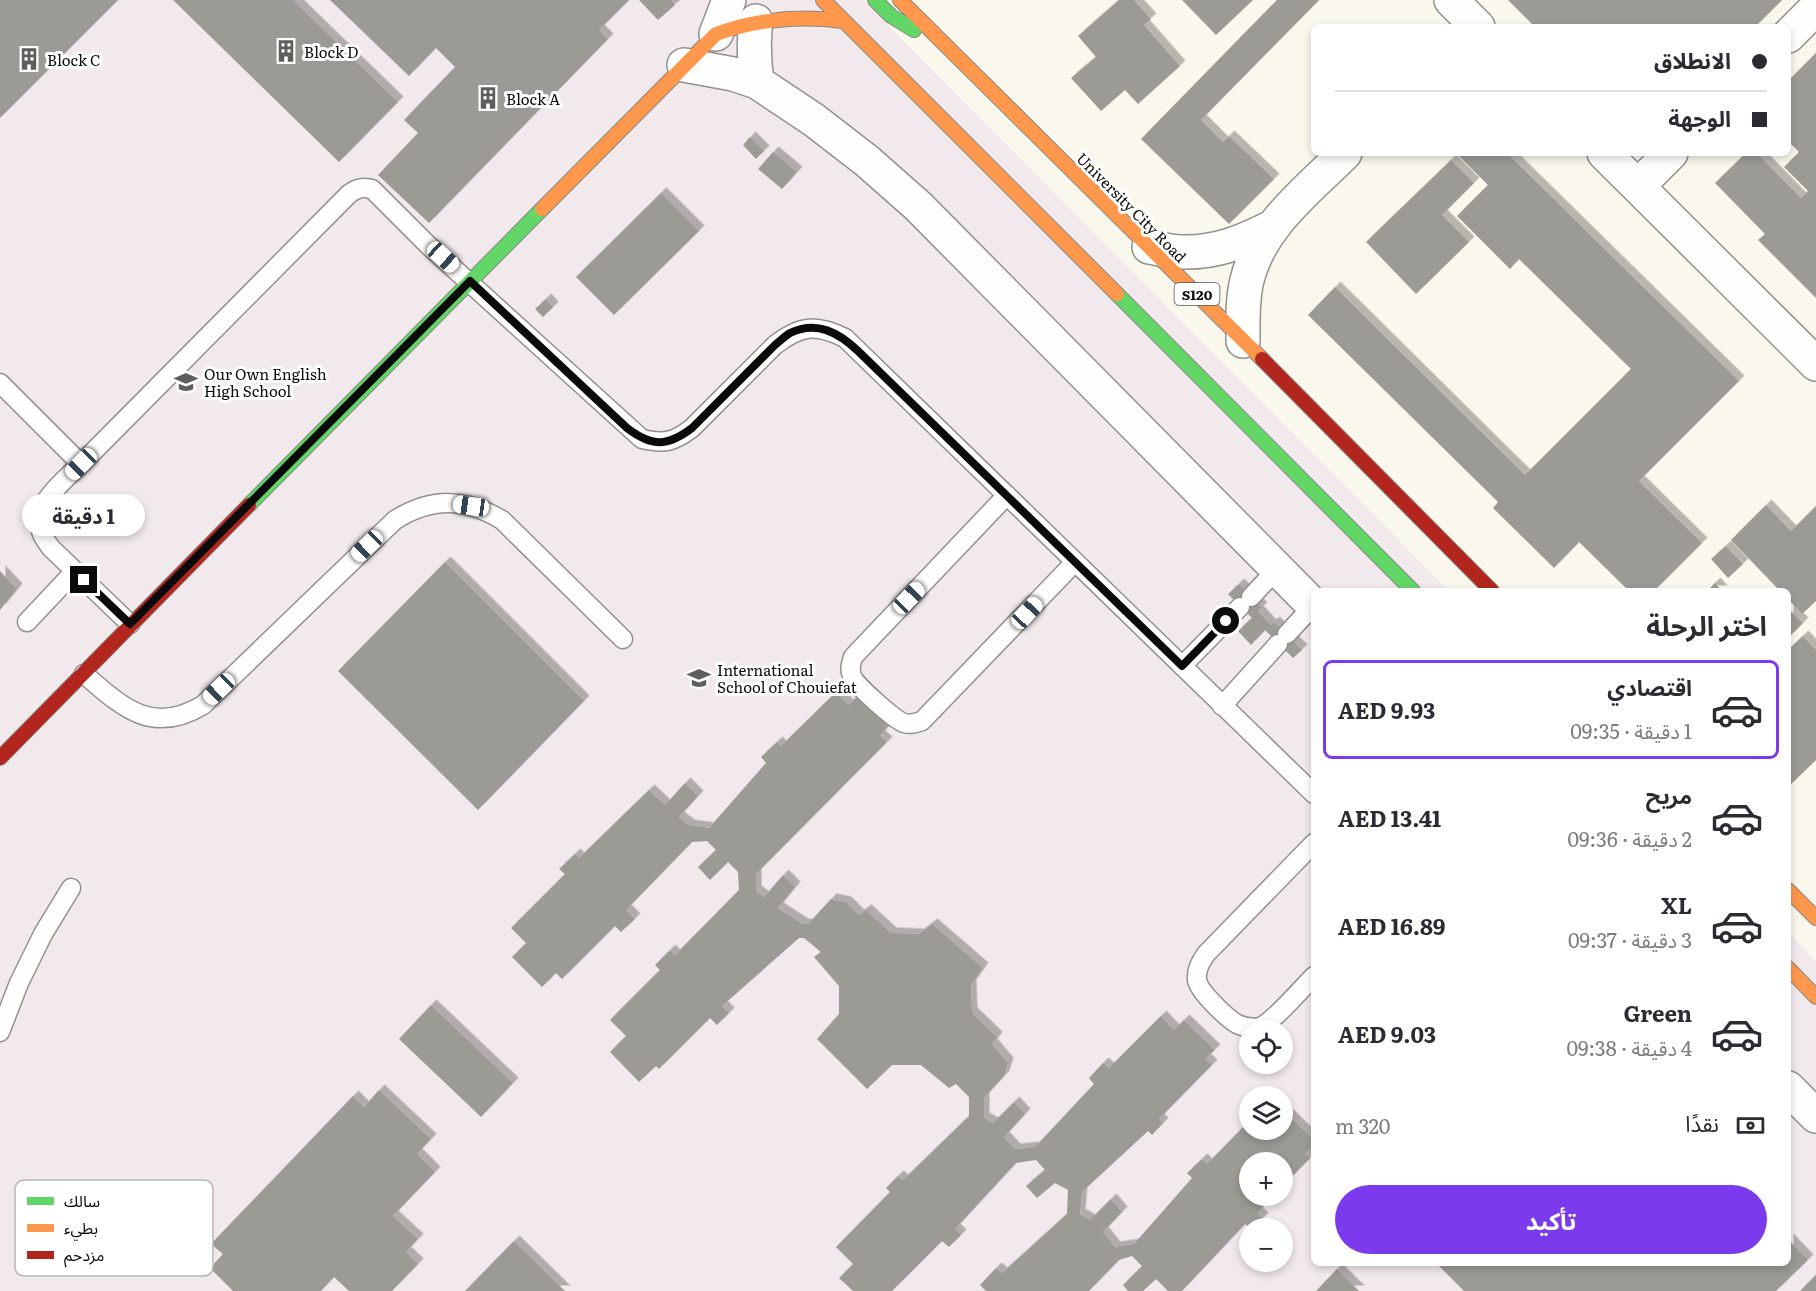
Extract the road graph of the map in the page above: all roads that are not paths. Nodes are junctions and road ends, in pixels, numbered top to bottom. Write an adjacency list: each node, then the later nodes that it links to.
1 (729, 0): 11 (street)
2 (823, 0): 8 (main road)
3 (874, 0): 12 (main road)
4 (900, 0): 12 (main road, University City Road / S120)
5 (1450, 0): 9 (street)
6 (1816, 8): 10 (street)
7 (756, 21): 8 (main road); 11 (main road); 14 (street)
8 (843, 21): 30 (main road)
9 (1471, 24)
10 (1791, 33)
11 (716, 34): 13 (main road)
12 (943, 43): 20 (main road, University City Road / S120)
13 (684, 65): 14 (street); 21 (main road)
14 (757, 82): 28 (street)
15 (1342, 156): 19 (street)
16 (1607, 156): 18 (street)
17 (1668, 156): 18 (street)
18 (1638, 186): 23 (street)
19 (1272, 227): 20 (street); 22 (street)
20 (1149, 247): 22 (main road, University City Road / S120)
21 (470, 281): 25 (lane); 26 (lane); 35 (main road)
22 (1243, 340): 31 (main road, University City Road / S120)
23 (1816, 364)
24 (0, 383): 25 (lane)
25 (81, 464): 29 (lane)
26 (1007, 495): 27 (lane); 27 (lane)
27 (1075, 562): 37 (lane)
28 (1277, 569): 32 (street); 37 (lane)
29 (75, 571): 34 (lane); 35 (lane)
30 (1410, 588)
31 (1488, 588)
32 (1311, 603)
33 (1311, 609): 39 (lane)
34 (27, 622)
35 (130, 624): 38 (main road)
36 (623, 639): 38 (lane)
37 (1182, 666): 39 (lane)
38 (84, 674): 40 (main road)
39 (1222, 706): 41 (lane)
40 (0, 758)
41 (1311, 791)
42 (1311, 846): 47 (lane)
43 (71, 888): 49 (lane)
44 (1791, 893): 45 (main road)
45 (1816, 918)
46 (1791, 971): 48 (main road)
47 (1311, 979)
48 (1816, 996)
49 (0, 1032)
50 (1791, 1091): 51 (street)
51 (1816, 1116)

